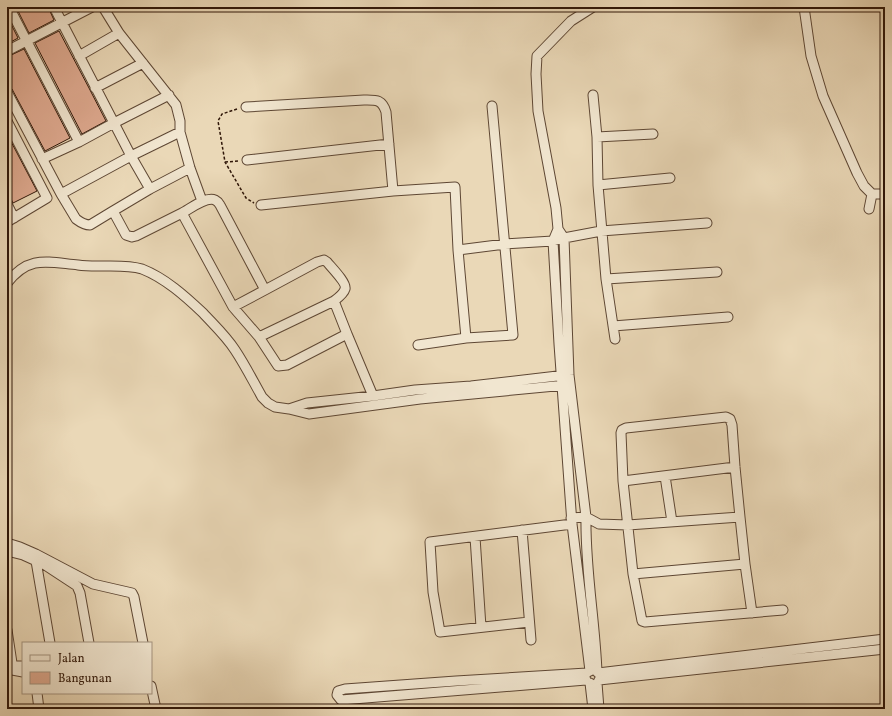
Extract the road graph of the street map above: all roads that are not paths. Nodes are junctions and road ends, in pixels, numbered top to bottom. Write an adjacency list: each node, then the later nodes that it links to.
1 (8, 7): 9 (street)
2 (54, 7): 7 (street)
3 (92, 7): 7 (street)
4 (103, 7): 8 (street)
5 (593, 7): 45 (street)
6 (804, 7): 35 (street)
7 (62, 23): 9 (street); 11 (street)
8 (119, 33): 11 (street); 12 (street)
9 (26, 41): 10 (street); 24 (street)
10 (7, 51)
11 (79, 56): 13 (street)
12 (143, 63): 13 (street); 15 (street)
13 (95, 88): 20 (street)
14 (7, 92): 27 (street)
15 (169, 95): 20 (street); 21 (street)
16 (593, 95): 23 (street)
17 (246, 106): 25 (street)
18 (492, 106): 49 (street)
19 (7, 121): 43 (street)
20 (114, 123): 24 (street); 26 (street)
21 (180, 132): 26 (street); 29 (street)
22 (653, 134): 23 (street)
23 (597, 137): 31 (street)
24 (79, 142): 27 (street)
25 (390, 144): 28 (street); 33 (street)
26 (131, 156): 32 (street); 34 (street)
27 (42, 159): 34 (street)
28 (247, 160)
29 (190, 168): 32 (street); 37 (street)
30 (670, 178): 31 (street)
31 (598, 185): 46 (street)
32 (150, 190): 41 (street)
33 (393, 191): 39 (street); 50 (street)
34 (61, 194): 41 (street)
35 (872, 194): 36 (street); 40 (street)
36 (885, 194)
37 (202, 201): 42 (street); 54 (street)
38 (7, 204): 43 (street)
39 (261, 205)
40 (869, 209)
41 (114, 211): 42 (street)
42 (182, 213): 56 (street)
43 (11, 220)
44 (707, 223): 46 (street)
45 (558, 229): 47 (street); 48 (street)
46 (601, 231): 47 (street); 52 (street)
47 (564, 238): 48 (street); 64 (street)
48 (554, 241): 49 (street); 64 (street)
49 (505, 244): 50 (street); 61 (street)
50 (458, 250): 61 (street)
51 (718, 272): 52 (street)
52 (606, 279): 58 (street)
53 (7, 283): 66 (street)
54 (265, 290): 55 (street); 56 (street)
55 (334, 301): 59 (street); 60 (street)
56 (233, 307): 60 (street)
57 (728, 317): 58 (street)
58 (613, 326): 62 (street)
59 (347, 334): 60 (street); 65 (street)
60 (259, 337)
61 (466, 338): 63 (street)
62 (615, 339)
63 (418, 345)
64 (566, 380): 65 (street); 66 (street); 71 (street); 72 (street)
65 (373, 396): 66 (street)
66 (289, 409)
67 (735, 468): 68 (street); 69 (street); 70 (street)
68 (665, 476): 69 (street); 73 (street)
69 (622, 481): 75 (street)
70 (740, 516): 73 (street); 83 (street)
71 (586, 517): 72 (street); 74 (street); 78 (street)
72 (572, 521): 76 (street); 79 (street)
73 (672, 522): 75 (street)
74 (598, 524): 75 (street); 78 (street)
75 (628, 525): 84 (street)
76 (522, 530): 77 (street); 87 (street)
77 (475, 537): 88 (street); 88 (street)
78 (586, 538): 79 (street); 99 (street)
79 (574, 540): 99 (street)
80 (7, 543): 94 (street)
81 (7, 551): 82 (street)
82 (36, 560): 92 (street); 93 (street)
83 (745, 564): 84 (street); 86 (street)
84 (634, 574): 86 (street)
85 (783, 610): 86 (street)
86 (752, 613)
87 (529, 622): 88 (street); 91 (street)
88 (481, 627)
89 (7, 630): 96 (street)
90 (885, 639): 99 (street)
91 (531, 640)
92 (50, 642)
93 (89, 642)
94 (143, 642)
95 (885, 649): 99 (street)
96 (22, 666)
97 (7, 669): 98 (street)
98 (22, 672)
99 (593, 677): 99 (street); 104 (street); 105 (street)
100 (152, 691): 103 (street)
101 (37, 694): 102 (street)
102 (39, 709)
103 (156, 709)
104 (593, 709)
105 (599, 709)

